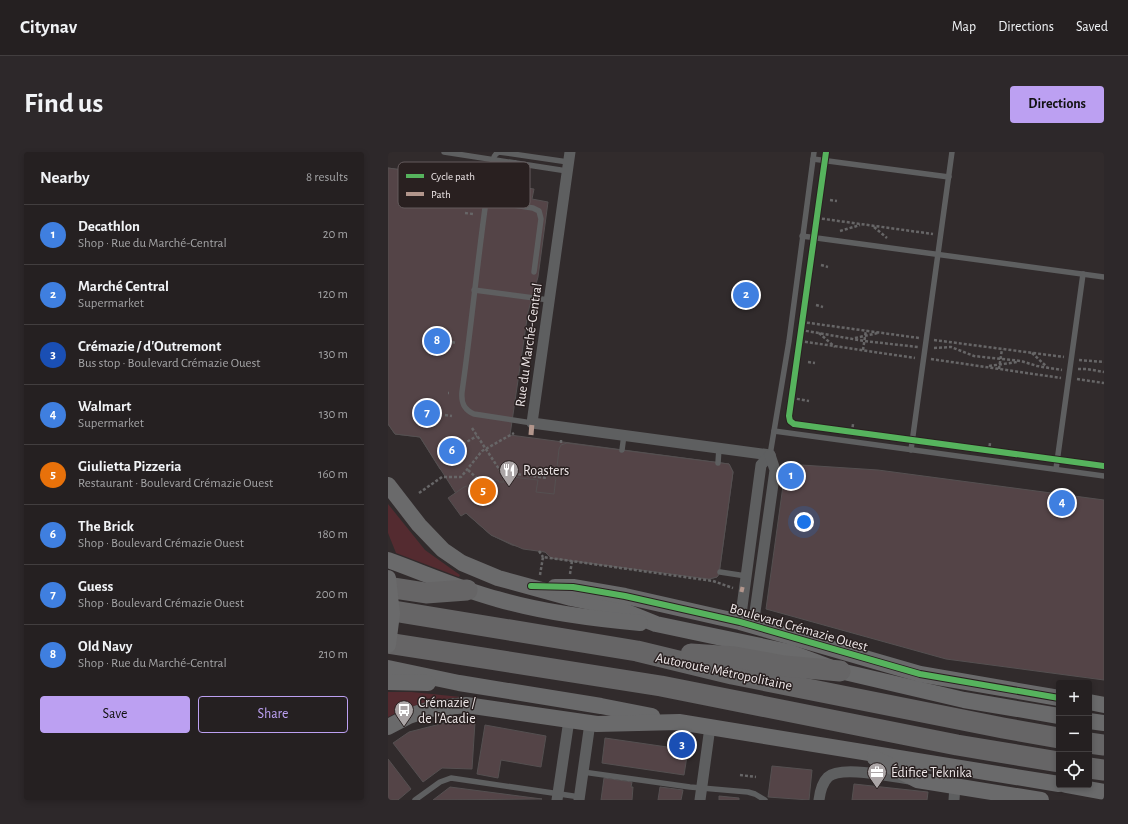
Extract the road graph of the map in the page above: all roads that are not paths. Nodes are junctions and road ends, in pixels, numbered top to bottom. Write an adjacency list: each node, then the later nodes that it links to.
1 (444, 152): 4 (lane)
2 (814, 152): 5 (lane)
3 (952, 152): 10 (lane)
4 (492, 159): 6 (lane); 7 (lane); 8 (lane)
5 (813, 159): 10 (lane); 13 (lane)
6 (492, 162)
7 (509, 162)
8 (568, 162): 9 (lane); 19 (street, Rue du Marché-Central)
9 (530, 163)
10 (949, 177): 14 (lane)
11 (485, 208): 18 (lane)
12 (530, 208): 15 (lane)
13 (802, 236): 14 (lane); 21 (lane)
14 (938, 254): 16 (lane); 25 (lane)
15 (534, 272)
16 (1083, 274): 17 (lane); 28 (lane)
17 (1104, 277)
18 (474, 290): 19 (lane); 20 (lane)
19 (549, 300): 20 (street, Rue du Marché-Central)
20 (532, 423): 22 (street, Rue du Marché-Central)
21 (774, 431): 25 (lane); 26 (lane)
22 (624, 435): 23 (street, Rue du Marché-Central); 24 (lane)
23 (719, 448): 26 (street, Rue du Marché-Central); 27 (lane)
24 (622, 450)
25 (911, 450): 28 (lane)
26 (770, 455): 33 (street); 40 (street)
27 (718, 462)
28 (1056, 469): 29 (lane)
29 (1104, 476)
30 (388, 485): 35 (main road, Boulevard Crémazie Ouest)
31 (388, 560): 37 (main road)
32 (720, 572): 33 (lane)
33 (746, 576): 40 (street)
34 (388, 578): 41 (main road, bridge)
35 (536, 580): 39 (main road, Boulevard Crémazie Ouest); 40 (main road, Boulevard Crémazie Ouest)
36 (388, 587): 37 (highway)
37 (467, 590): 39 (main road)
38 (388, 610): 42 (highway, Autoroute Métropolitaine)
39 (656, 624): 44 (main road, Boulevard Crémazie Ouest)
40 (746, 624): 47 (main road, Boulevard Crémazie Ouest)
41 (388, 644): 62 (highway, Autoroute Métropolitaine)
42 (637, 651): 44 (highway); 58 (highway, Autoroute Métropolitaine)
43 (388, 668): 46 (main road)
44 (840, 671): 50 (main road, Boulevard Crémazie Ouest)
45 (388, 682): 46 (main road)
46 (459, 683): 53 (main road)
47 (1056, 697)
48 (1092, 702): 49 (main road)
49 (1104, 704)
50 (1056, 715)
51 (568, 720): 55 (main road); 56 (main road); 72 (street)
52 (1092, 721): 54 (main road)
53 (679, 722): 55 (main road); 57 (main road)
54 (1104, 723)
55 (590, 724): 65 (street)
56 (388, 727)
57 (710, 727): 61 (main road); 68 (street)
58 (1056, 737)
59 (1092, 743): 60 (highway)
60 (1104, 745)
61 (865, 752): 66 (main road); 67 (main road)
62 (1056, 761)
63 (1092, 768): 64 (highway)
64 (1104, 770)
65 (583, 772): 68 (lane); 73 (street)
66 (917, 780): 71 (main road); 77 (street)
67 (1056, 784)
68 (701, 788): 75 (street); 76 (lane)
69 (1082, 788): 70 (main road)
70 (1104, 792)
71 (955, 793): 78 (main road)
72 (557, 797): 73 (lane); 74 (lane)
73 (580, 799)
74 (415, 800)
75 (700, 800)
76 (765, 800)
77 (819, 800)
78 (1041, 800)

